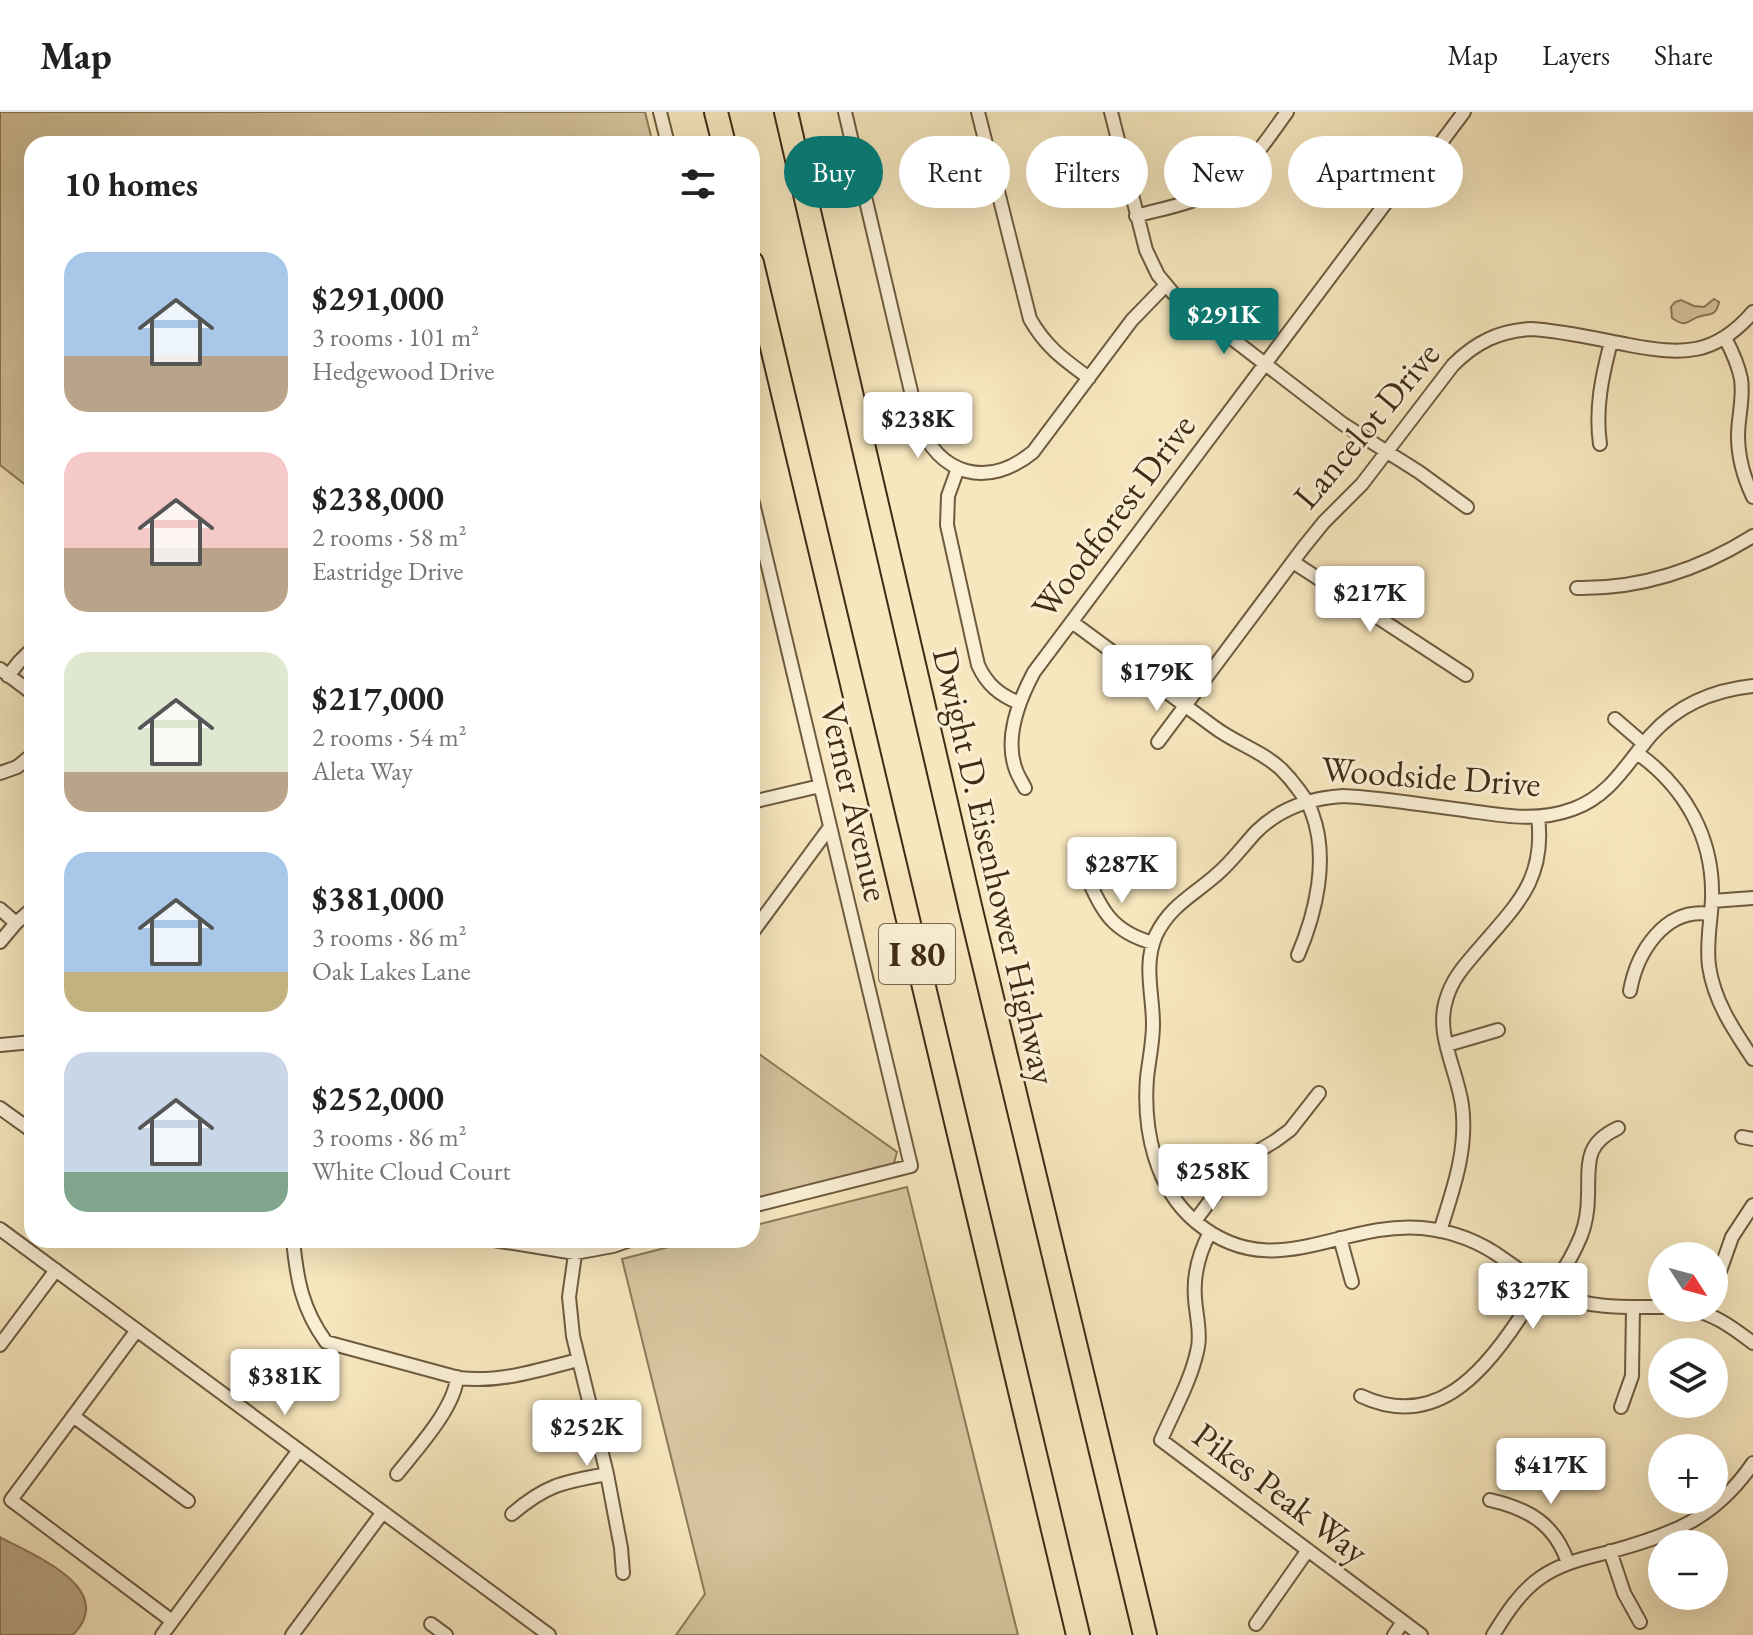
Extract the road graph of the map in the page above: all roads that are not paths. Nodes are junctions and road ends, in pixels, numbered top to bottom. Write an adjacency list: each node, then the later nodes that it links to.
1 (660, 112): 9 (street)
2 (716, 112): 10 (highway)
3 (786, 112): 116 (highway, Dwight D. Eisenhower Highway / I 80)
4 (845, 112): 21 (street)
5 (978, 112): 18 (street)
6 (1111, 112): 11 (street)
7 (1287, 112): 11 (street)
8 (1464, 112): 17 (street, Woodforest Drive)
9 (666, 136)
10 (722, 136)
11 (1136, 216): 12 (street)
12 (1166, 285): 17 (street); 18 (street)
13 (760, 297): 115 (highway, I 80)
14 (1753, 312): 15 (street, Lancelot Drive)
15 (1725, 338): 16 (street, Lancelot Drive); 22 (street)
16 (1611, 342): 19 (street); 20 (street, Lancelot Drive)
17 (1264, 364): 20 (street); 28 (street, Woodforest Drive)
18 (1089, 378): 21 (street)
19 (1600, 444)
20 (1386, 452): 23 (street); 26 (street, Lancelot Drive)
21 (958, 468): 34 (street)
22 (1753, 497)
23 (1467, 507)
24 (760, 533): 41 (street, Verner Avenue)
25 (1753, 536): 27 (street)
26 (1293, 562): 31 (street); 35 (street, Lancelot Drive)
27 (1577, 588)
28 (1072, 622): 34 (street, Woodforest Drive); 35 (street, Woodside Drive)
29 (24, 657): 30 (street)
30 (4, 672): 33 (street)
31 (1466, 675)
32 (1753, 686): 38 (street, Woodside Drive)
33 (24, 687)
34 (1019, 703): 42 (street, Woodforest Drive)
35 (1185, 706): 37 (street, Lancelot Drive); 44 (street, Woodside Drive)
36 (1615, 719): 38 (street)
37 (1158, 742)
38 (1640, 748): 45 (street, Woodside Drive); 49 (street)
39 (24, 761): 40 (street)
40 (0, 773)
41 (820, 786): 43 (street); 46 (street, Verner Avenue)
42 (1025, 788)
43 (760, 800)
44 (1306, 802): 45 (street, Woodside Drive); 56 (street); 57 (street)
45 (1538, 817): 62 (street)
46 (830, 827): 53 (street); 68 (street, Verner Avenue)
47 (1086, 874): 56 (street)
48 (1753, 898): 49 (street)
49 (1712, 901): 51 (street)
50 (0, 909): 54 (street)
51 (1710, 914): 58 (street); 63 (street)
52 (24, 916): 54 (street)
53 (760, 922)
54 (16, 923): 55 (street)
55 (0, 942)
56 (1153, 943): 70 (street)
57 (1298, 955)
58 (1630, 991)
59 (1498, 1030): 62 (street)
60 (24, 1043): 61 (street)
61 (0, 1045)
62 (1447, 1045): 72 (street)
63 (1753, 1059)
64 (1319, 1093): 70 (street)
65 (0, 1108): 66 (street)
66 (24, 1125)
67 (1618, 1128): 82 (street)
68 (760, 1204)
69 (1753, 1205): 79 (street)
70 (1195, 1221): 73 (street)
71 (0, 1229): 75 (street)
72 (1440, 1231): 74 (street); 82 (street)
73 (1210, 1232): 74 (street); 102 (street, Pikes Peak Way)
74 (1340, 1238): 81 (street)
75 (24, 1247)
76 (26, 1248): 80 (street)
77 (294, 1248): 90 (street)
78 (576, 1248): 89 (street)
79 (1728, 1248)
80 (56, 1270): 86 (street); 88 (street)
81 (1352, 1282)
82 (1544, 1288): 83 (street); 91 (street)
83 (1633, 1307): 84 (street); 92 (street)
84 (1648, 1307)
85 (1724, 1322): 87 (street)
86 (137, 1330): 93 (street); 94 (street)
87 (1753, 1343)
88 (0, 1345)
89 (578, 1360): 90 (street); 97 (street)
90 (457, 1377): 96 (street)
91 (1361, 1396)
92 (1621, 1407)
93 (73, 1416): 99 (street); 106 (street)
94 (299, 1450): 100 (street); 106 (street)
95 (1753, 1463): 103 (street)
96 (397, 1474)
97 (607, 1474): 101 (street); 105 (street)
98 (1490, 1500): 104 (street)
99 (188, 1501)
100 (383, 1512): 112 (street); 114 (street)
101 (512, 1514)
102 (1308, 1550): 107 (street, Pikes Peak Way); 110 (street)
103 (1610, 1551): 104 (street); 108 (street)
104 (1568, 1563): 119 (street)
105 (623, 1573)
106 (172, 1621): 111 (street)
107 (1403, 1622): 117 (street); 118 (street, Pikes Peak Way)
108 (1640, 1622)
109 (431, 1624): 113 (street)
110 (1256, 1624)
111 (162, 1635)
112 (292, 1635)
113 (446, 1635)
114 (549, 1635)
115 (1078, 1635)
116 (1145, 1635)
117 (1394, 1635)
118 (1421, 1635)
119 (1493, 1635)

